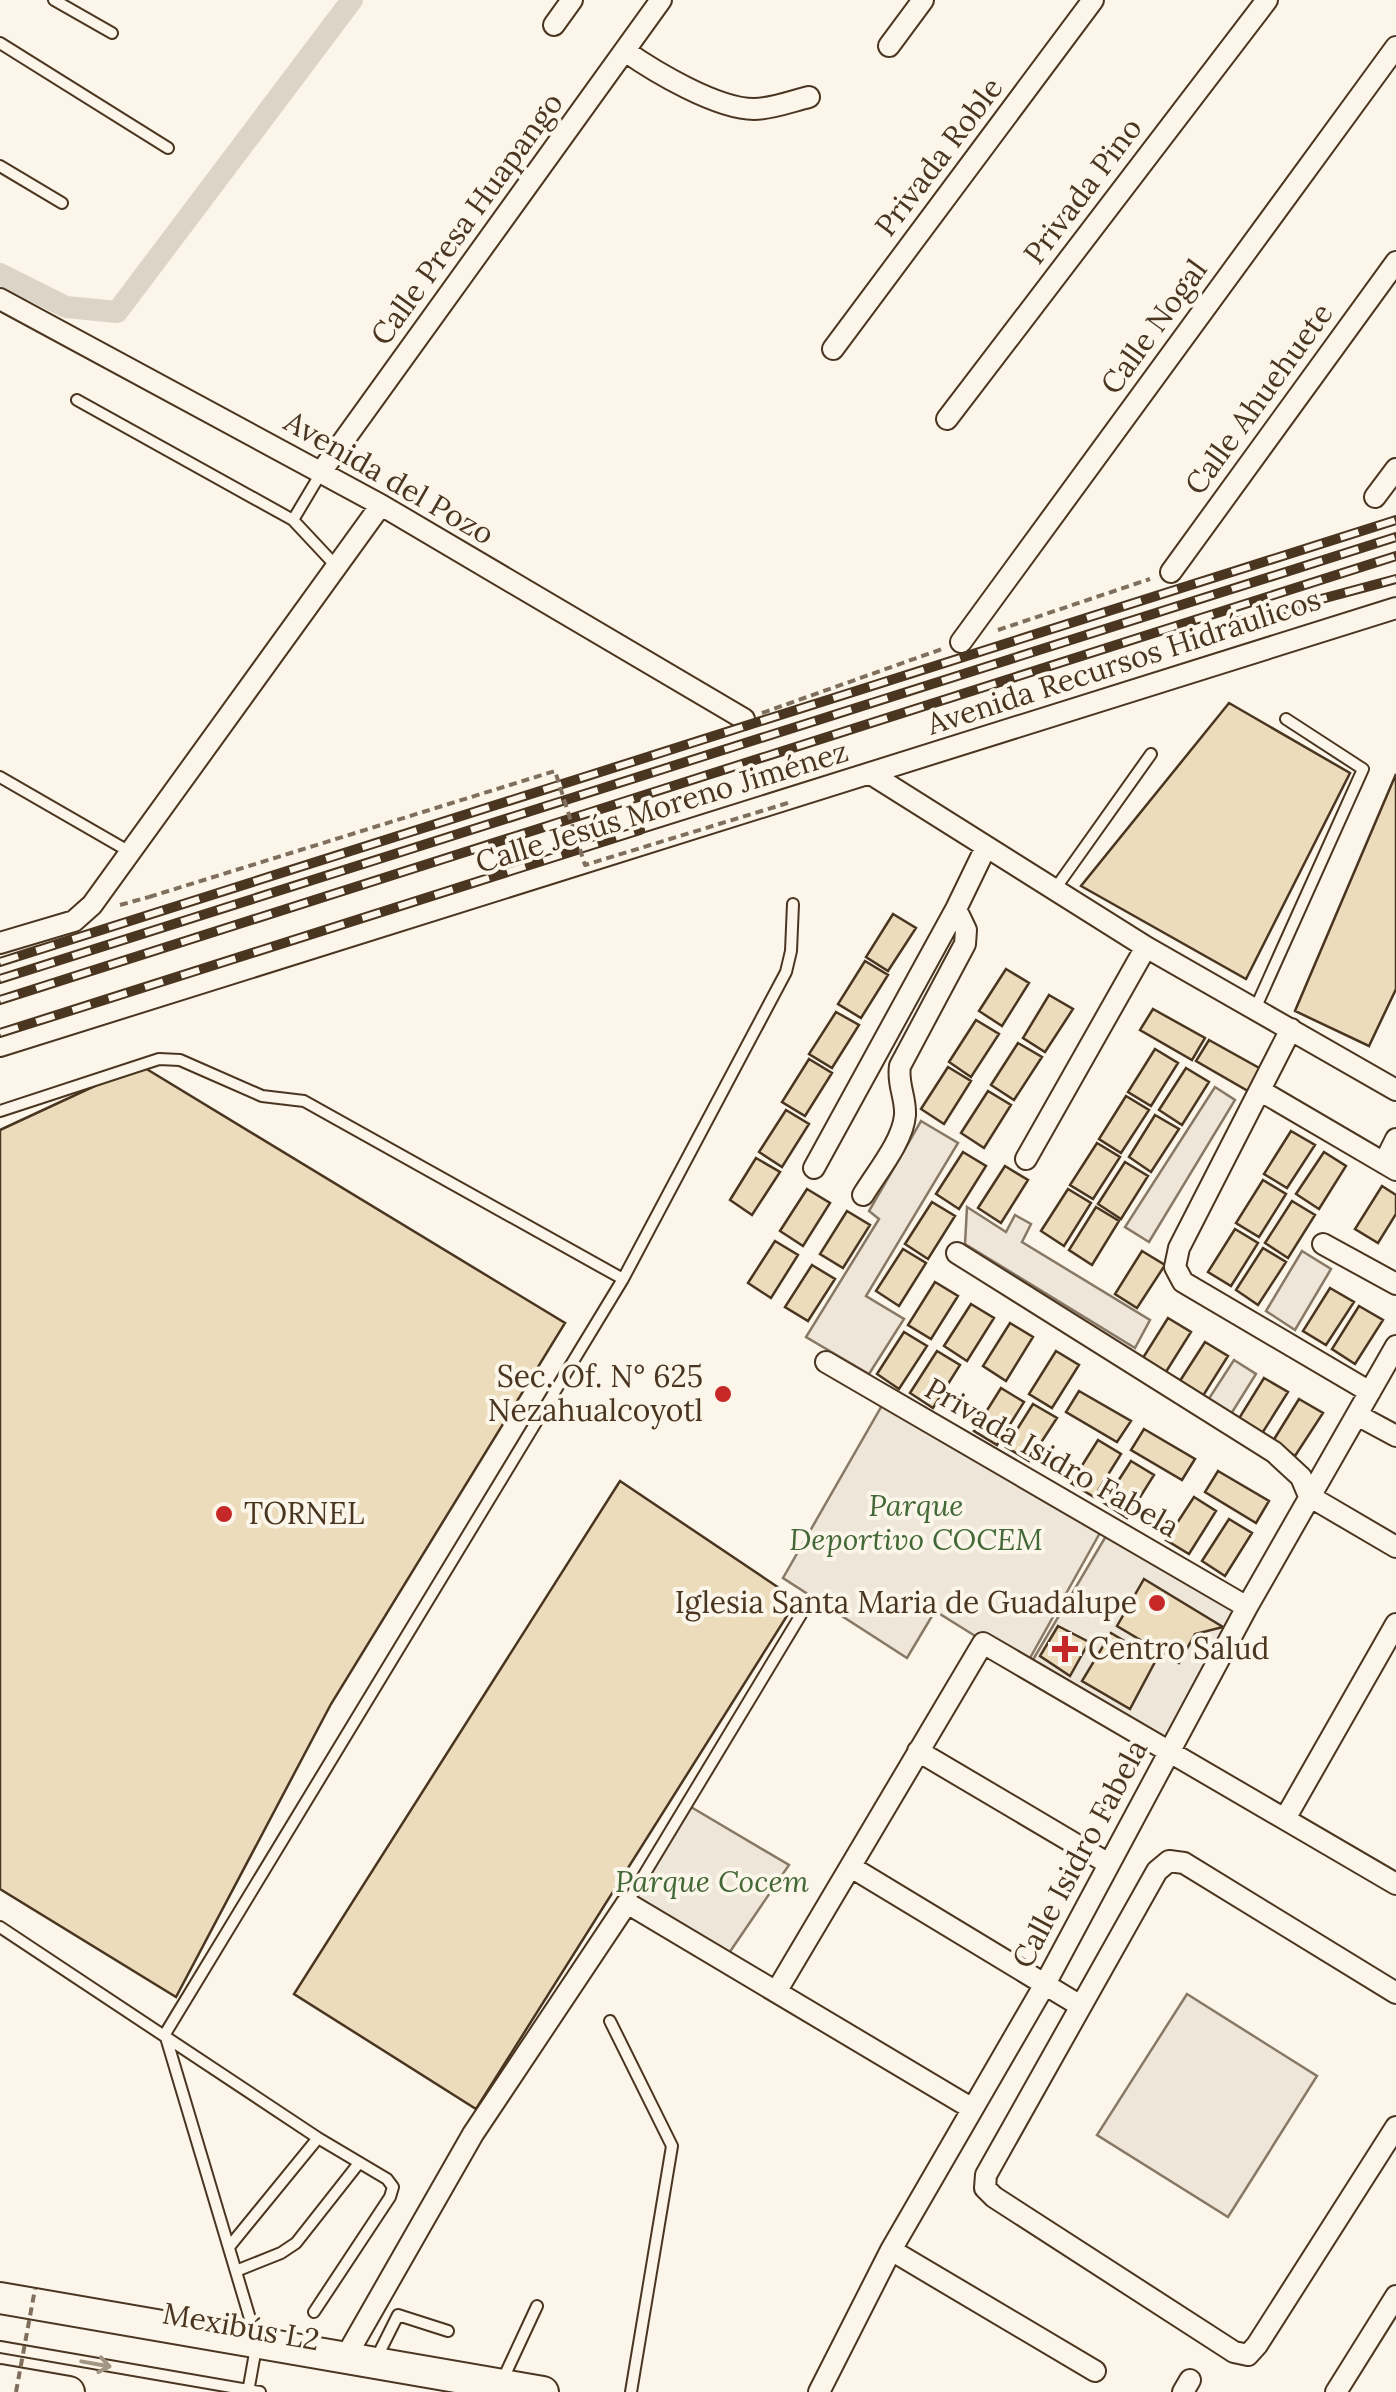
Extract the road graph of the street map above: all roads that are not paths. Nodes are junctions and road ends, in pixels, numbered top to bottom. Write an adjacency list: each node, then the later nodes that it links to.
1 (54, 0): 8 (lane)
2 (572, 0): 7 (street)
3 (661, 0): 12 (street, Calle Presa Huapango)
4 (923, 0): 10 (street)
5 (1093, 0): 19 (street, Privada Roble)
6 (1267, 0): 21 (street, Privada Pino)
7 (554, 25)
8 (112, 33)
9 (0, 42): 14 (lane)
10 (889, 46)
11 (1396, 46): 30 (street, Calle Nogal)
12 (624, 51): 13 (street); 23 (street, Calle Presa Huapango)
13 (808, 97)
14 (168, 148)
15 (0, 166): 16 (lane)
16 (62, 203)
17 (1396, 262): 28 (street, Calle Ahuehuete)
18 (0, 298): 23 (street, Avenida del Pozo)
19 (834, 349)
20 (76, 400): 26 (lane)
21 (947, 419)
22 (1396, 469): 24 (street)
23 (322, 472): 25 (street, Avenida del Pozo); 26 (lane)
24 (1375, 497)
25 (381, 505): 27 (street); 31 (street, Avenida del Pozo)
26 (293, 520): 27 (lane)
27 (336, 566): 37 (street)
28 (1171, 572)
29 (1396, 608): 34 (street, Avenida Recursos Hidráulicos)
30 (961, 642)
31 (744, 719)
32 (1286, 719): 43 (lane)
33 (1151, 754): 38 (lane)
34 (870, 774): 36 (street, Calle Jesús Moreno Jiménez); 45 (street, Calle Jesús Moreno Jiménez)
35 (0, 777): 37 (lane)
36 (986, 847): 38 (street, Calle Jesús Moreno Jiménez); 40 (street)
37 (130, 852): 41 (street)
38 (1054, 890): 42 (street, Calle Jesús Moreno Jiménez)
39 (793, 904): 56 (lane)
40 (956, 909): 52 (street); 53 (street)
41 (0, 944)
42 (1146, 947): 43 (street, Calle Jesús Moreno Jiménez); 50 (street)
43 (1255, 1009): 44 (street, Calle Jesús Moreno Jiménez)
44 (1292, 1029): 46 (street, Calle Jesús Moreno Jiménez); 47 (street)
45 (0, 1046)
46 (1396, 1090)
47 (1261, 1091): 51 (street); 60 (street)
48 (0, 1112): 56 (lane)
49 (1396, 1139): 51 (street)
50 (1026, 1159)
51 (1390, 1167)
52 (814, 1168)
53 (863, 1195)
54 (1323, 1244): 57 (street)
55 (957, 1253): 63 (street)
56 (623, 1278): 81 (lane)
57 (1396, 1284)
58 (1396, 1346): 60 (street, Calle Isidro Fabela)
59 (826, 1362): 65 (street, Privada Isidro Fabela)
60 (1370, 1392): 61 (street, Calle Isidro Fabela)
61 (1357, 1415): 62 (street); 63 (street, Calle Isidro Fabela)
62 (1396, 1436)
63 (1309, 1496): 64 (street); 65 (street, Calle Isidro Fabela)
64 (1396, 1547)
65 (1247, 1606): 68 (street, Calle Isidro Fabela)
66 (802, 1613): 74 (lane)
67 (1396, 1624): 70 (street)
68 (1170, 1750): 69 (street); 70 (street); 71 (street, Calle Isidro Fabela)
69 (918, 1751): 71 (street); 72 (street)
70 (1286, 1817): 73 (street)
71 (1109, 1864): 76 (street, Calle Isidro Fabela)
72 (851, 1867): 76 (street); 77 (street)
73 (1394, 1879)
74 (627, 1902): 77 (street); 97 (street)
75 (2, 1933): 81 (lane)
76 (1045, 1984): 79 (street); 82 (street, Calle Isidro Fabela)
77 (776, 1992): 82 (street)
78 (1396, 1992): 79 (street)
79 (1080, 2004): 83 (street)
80 (610, 2021): 104 (lane)
81 (165, 2034): 84 (lane); 86 (lane)
82 (971, 2108): 87 (street, Calle Isidro Fabela)
83 (1396, 2127)
84 (318, 2138): 85 (lane); 86 (lane)
85 (360, 2163): 88 (lane); 93 (lane)
86 (229, 2247): 88 (lane)
87 (891, 2250): 98 (street); 105 (street, Calle Isidro Fabela)
88 (236, 2272): 96 (lane)
89 (1396, 2296): 106 (street)
90 (0, 2298): 96 (main road)
91 (537, 2306): 100 (lane)
92 (0, 2310): 96 (lane, Mexibús L2)
93 (314, 2312)
94 (448, 2332): 97 (lane)
95 (0, 2347): 101 (lane, Mexibús L2, one-way to 101)
96 (256, 2348): 97 (main road); 100 (lane, Mexibús L2); 101 (lane)
97 (360, 2360): 100 (main road)
98 (1095, 2371)
99 (0, 2380): 102 (main road)
100 (487, 2388): 103 (main road)
101 (252, 2391)
102 (70, 2392)
103 (543, 2392)
104 (631, 2392)
105 (819, 2392)
106 (1336, 2392)

